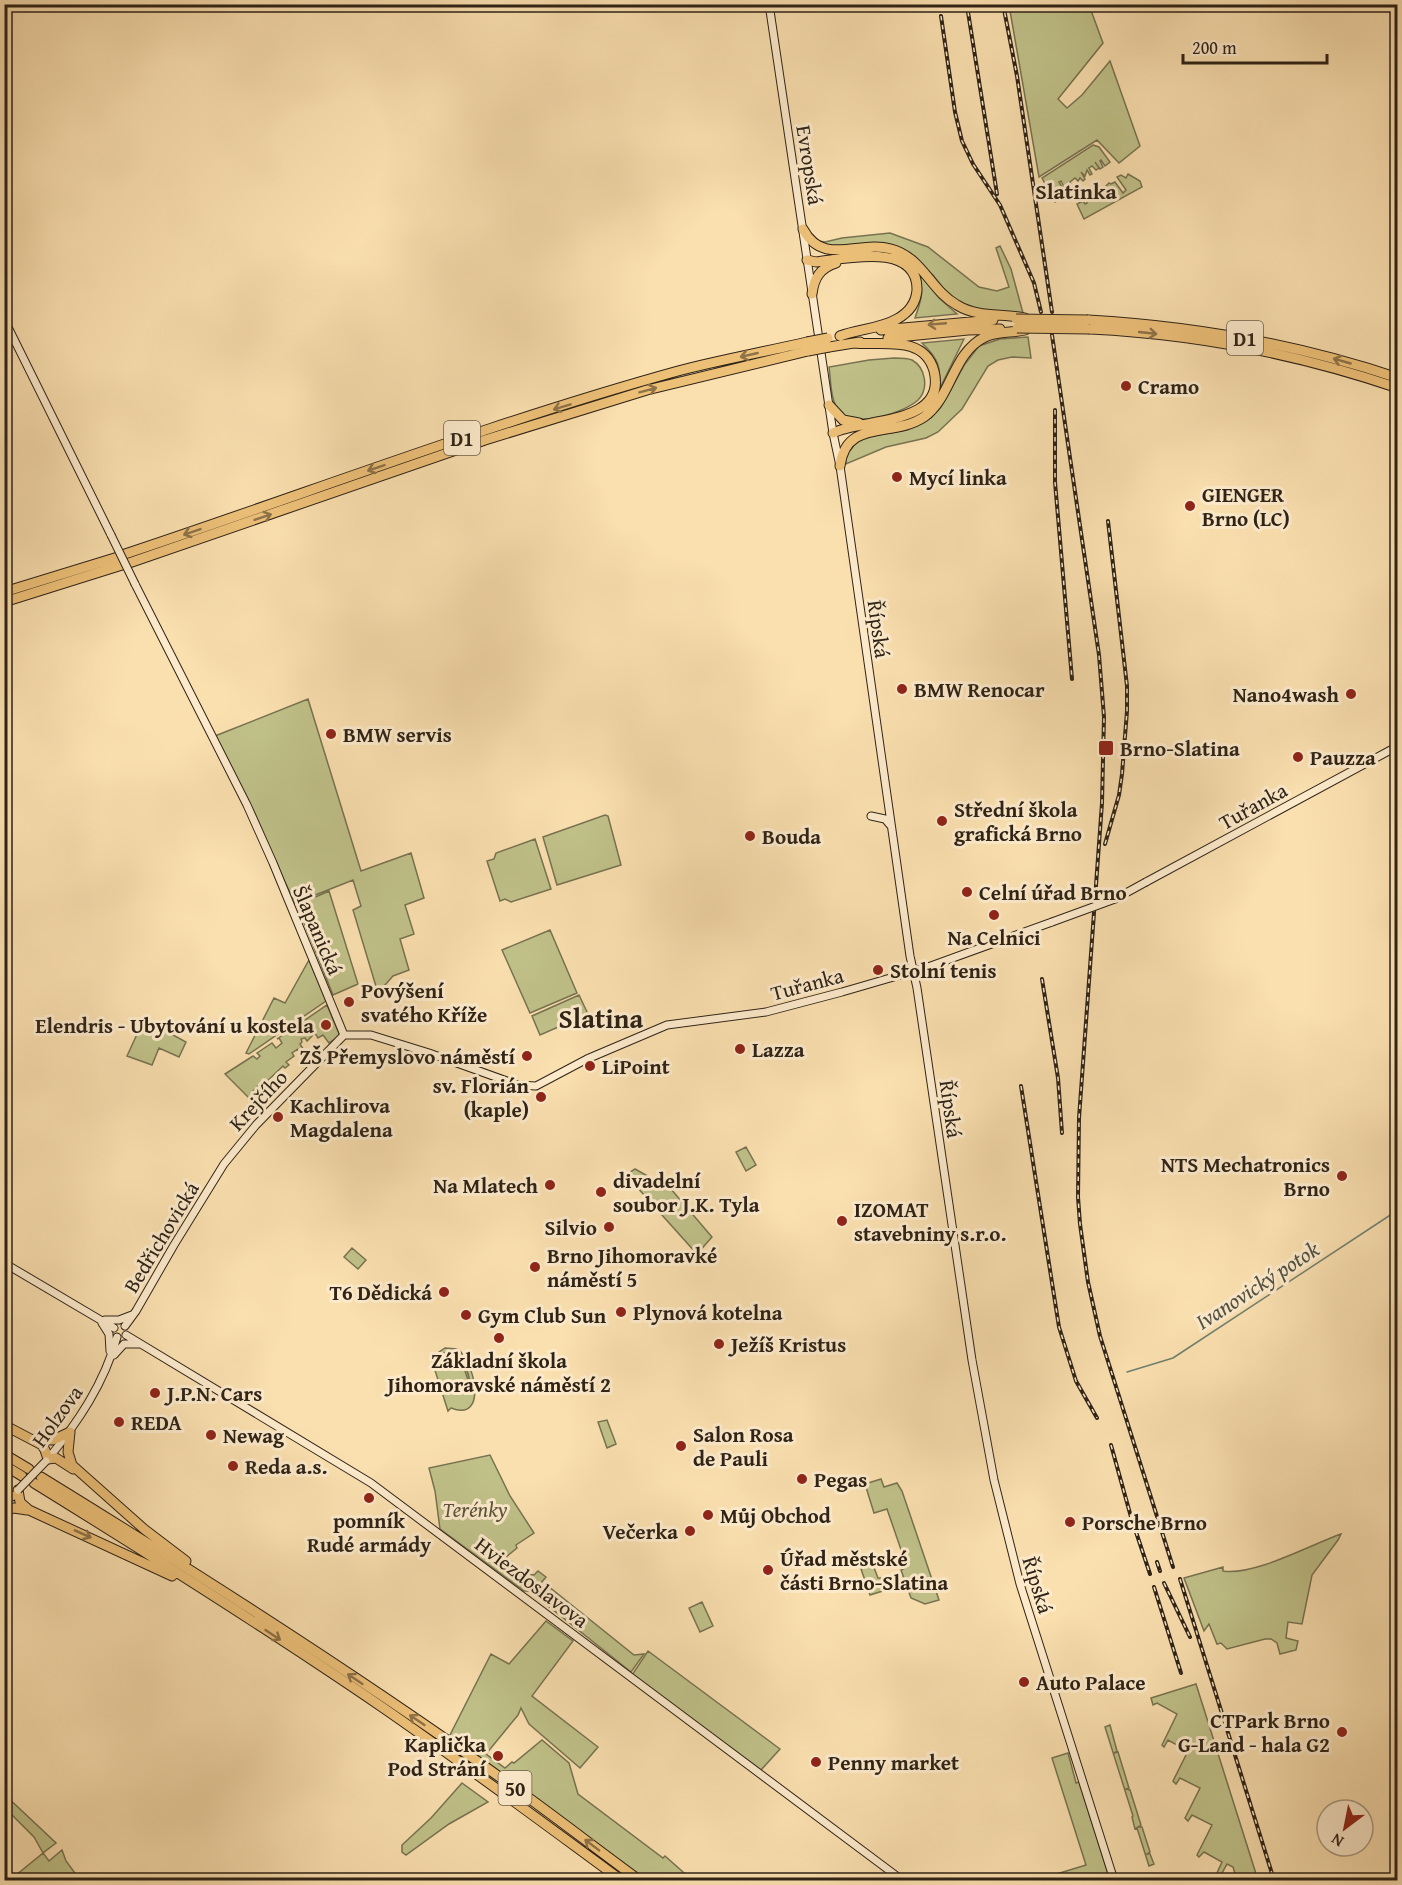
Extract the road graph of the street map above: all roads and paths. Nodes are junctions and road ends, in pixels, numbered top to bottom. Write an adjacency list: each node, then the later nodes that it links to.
1 (769, 4): 2 (street, Evropská)
2 (803, 229): 3 (highway); 4 (street, Evropská)
3 (845, 254): 4 (highway); 5 (highway); 7 (highway); 10 (highway)
4 (807, 260): 5 (street, Evropská)
5 (812, 294): 9 (street, Evropská)
6 (4, 319): 27 (street, Šlapanická, bridge)
7 (1019, 323): 8 (highway, D1, bridge); 8 (highway, D1, bridge); 10 (highway, D1, one-way to 10); 12 (highway, D1); 17 (highway)
8 (1089, 324): 13 (highway, D1, one-way to 8); 14 (highway, D1, one-way to 14)
9 (818, 330): 15 (street, Řípská)
10 (840, 336): 11 (highway, D1)
11 (829, 343): 12 (highway, D1); 20 (highway, D1, bridge)
12 (854, 343): 16 (highway)
13 (1398, 378)
14 (1398, 388)
15 (829, 405): 16 (highway); 18 (street, Řípská)
16 (864, 424): 18 (highway)
17 (872, 432): 18 (highway); 19 (highway)
18 (833, 433): 19 (street, Řípská)
19 (840, 466): 25 (street, Řípská)
20 (123, 559): 21 (highway, D1); 22 (highway, D1)
21 (4, 592)
22 (4, 602)
23 (1398, 746): 26 (street, Tuřanka, bridge)
24 (871, 816): 25 (street)
25 (892, 828): 26 (street, Řípská)
26 (913, 972): 27 (street, Tuřanka); 53 (street, Řípská)
27 (345, 1035): 28 (street, Krejčího)
28 (224, 1164): 30 (street, Bedřichovická)
29 (4, 1263): 31 (street)
30 (136, 1311): 31 (street); 32 (street, Bedřichovická)
31 (95, 1316): 33 (street); 37 (street)
32 (125, 1326): 33 (street); 34 (street)
33 (114, 1328): 35 (street)
34 (126, 1335): 35 (street); 36 (street, Hviezdoslavova)
35 (117, 1337): 37 (street, Holzova)
36 (145, 1346): 37 (street); 52 (street, Hviezdoslavova)
37 (109, 1362): 39 (street, Holzova)
38 (4, 1425): 40 (highway)
39 (70, 1432): 40 (highway); 42 (street, Holzova); 44 (highway, 50)
40 (34, 1439): 42 (highway)
41 (4, 1454): 43 (highway)
42 (47, 1460): 44 (highway, 50); 46 (street, Holzova, bridge)
43 (4, 1465)
44 (82, 1475): 49 (highway, 50)
45 (38, 1480): 49 (highway, 50)
46 (12, 1494): 48 (highway)
47 (4, 1510): 48 (highway, 50)
48 (29, 1510): 49 (highway, 50, one-way to 49)
49 (230, 1601): 50 (highway, 50, one-way to 50); 51 (highway, 50, one-way to 49)
50 (621, 1881)
51 (639, 1881)
52 (902, 1881)
53 (1114, 1881)

